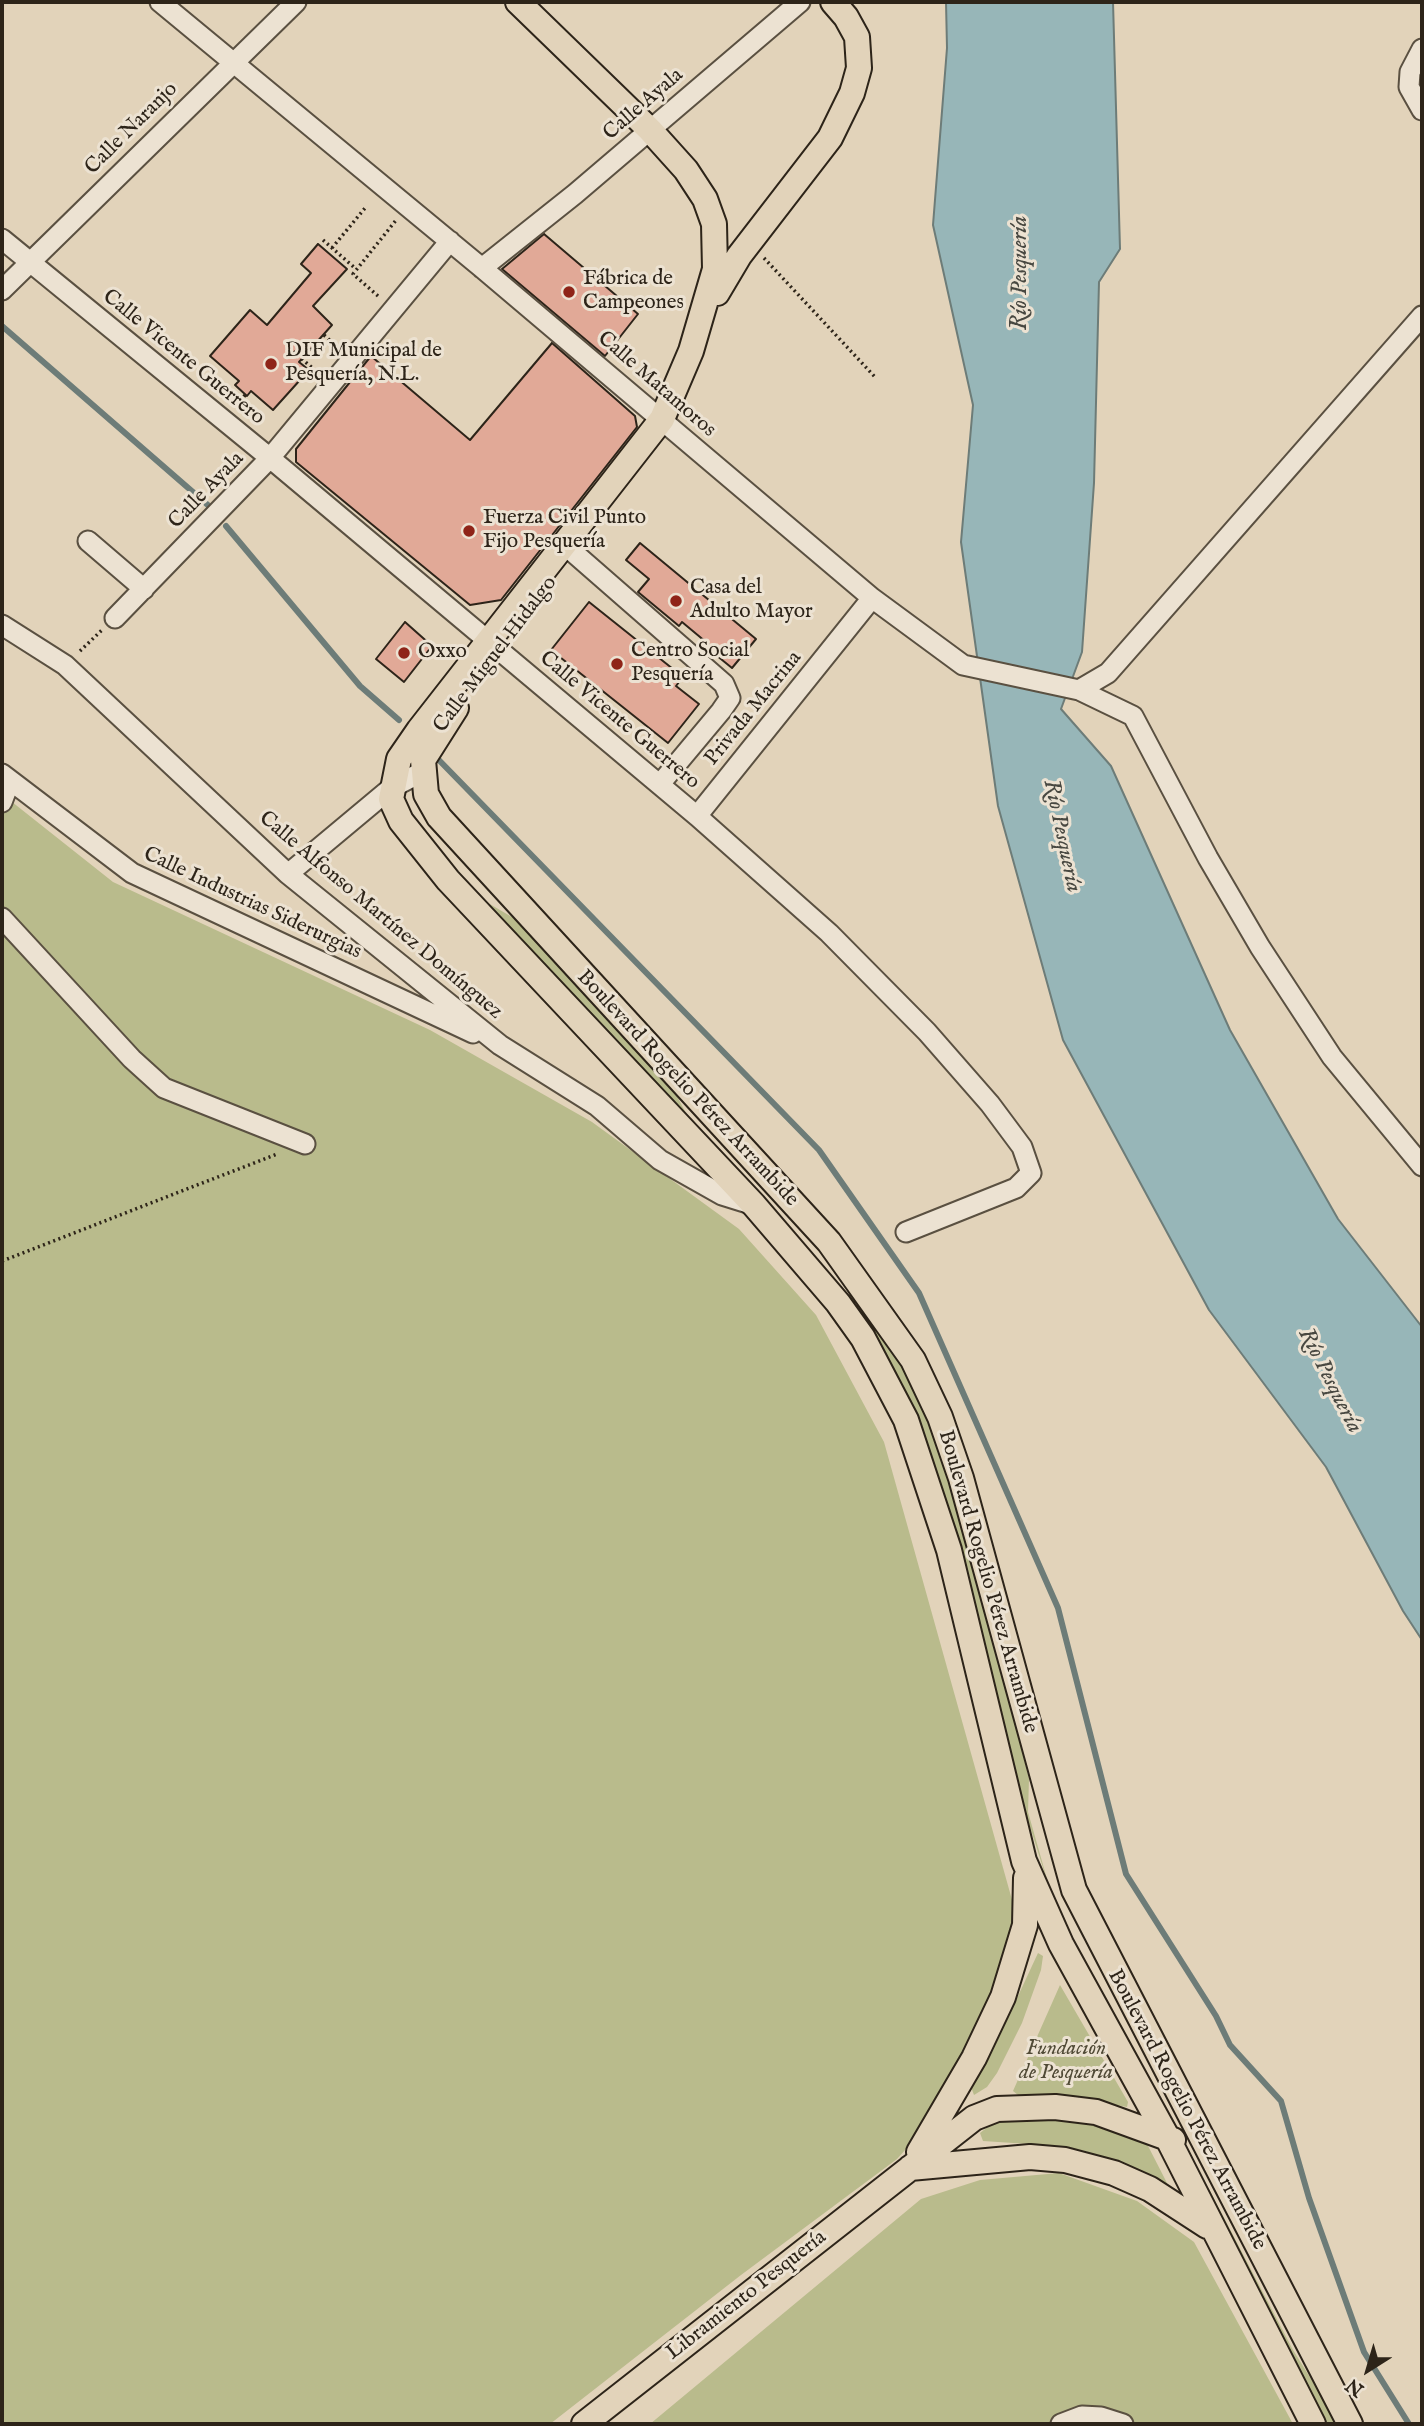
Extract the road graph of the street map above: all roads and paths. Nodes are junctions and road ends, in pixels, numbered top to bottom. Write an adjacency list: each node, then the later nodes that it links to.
1 (160, 2): 7 (street, Calle Matamoros)
2 (296, 2): 7 (street, Calle Naranjo)
3 (518, 2): 9 (main road)
4 (800, 2): 9 (street, Calle Ayala)
5 (833, 2): 15 (main road)
6 (1422, 49): 8 (street)
7 (234, 61): 10 (street, Calle Matamoros); 17 (street, Calle Naranjo)
8 (1422, 110)
9 (650, 130): 18 (street, Calle Ayala); 26 (main road)
10 (408, 206): 14 (street, Calle Matamoros); 19 (path)
11 (365, 208): 16 (path)
12 (2, 239): 17 (street, Calle Vicente Guerrero)
13 (323, 240): 16 (path)
14 (450, 241): 18 (street, Calle Matamoros); 21 (street, Calle Ayala)
15 (750, 242): 24 (path); 26 (main road)
16 (332, 248): 19 (path)
17 (30, 262): 20 (street, Calle Naranjo); 27 (street, Calle Vicente Guerrero)
18 (482, 268): 26 (street, Calle Matamoros)
19 (356, 269): 21 (path)
20 (2, 290)
21 (393, 309): 25 (street, Calle Ayala)
22 (1422, 316): 36 (street)
23 (289, 348): 25 (path)
24 (874, 377)
25 (331, 384): 27 (street, Calle Ayala)
26 (665, 422): 29 (main road); 31 (street, Calle Matamoros)
27 (270, 458): 30 (street, Calle Ayala); 34 (street, Calle Vicente Guerrero)
28 (88, 541): 30 (street)
29 (570, 549): 34 (main road); 39 (street)
30 (144, 589): 32 (street, Calle Ayala)
31 (872, 598): 36 (street, Calle Matamoros); 42 (street, Privada Macrina)
32 (115, 618): 35 (path)
33 (2, 625): 35 (street, Calle Alfonso Martínez Domínguez)
34 (493, 647): 37 (main road, Calle Miguel Hidalgo); 39 (street, Calle Vicente Guerrero); 40 (main road)
35 (65, 665): 43 (street, Calle Alfonso Martínez Domínguez)
36 (1079, 690): 47 (street)
37 (422, 772): 40 (street); 48 (main road, Boulevard Rogelio Pérez Arrambide)
38 (6, 777): 41 (street); 45 (street, Calle Industrias Siderurgias)
39 (660, 784): 42 (street, Calle Vicente Guerrero)
40 (391, 788): 43 (street); 49 (main road, Boulevard Rogelio Pérez Arrambide)
41 (2, 802)
42 (697, 816): 50 (street, Calle Vicente Guerrero)
43 (288, 874): 45 (street, Calle Alfonso Martínez Domínguez)
44 (2, 918): 46 (street)
45 (500, 1045): 49 (street, Calle Alfonso Martínez Domínguez)
46 (305, 1143): 51 (path)
47 (1422, 1166)
48 (778, 1186): 49 (main road); 56 (main road, Boulevard Rogelio Pérez Arrambide)
49 (754, 1205): 52 (main road, Boulevard Rogelio Pérez Arrambide)
50 (906, 1232)
51 (2, 1261)
52 (1024, 1861): 53 (main road, Boulevard Rogelio Pérez Arrambide); 54 (main road)
53 (1166, 2135): 54 (main road, Libramiento Pesquería); 55 (main road, Boulevard Rogelio Pérez Arrambide); 56 (main road)
54 (910, 2168): 55 (main road); 57 (main road, Libramiento Pesquería)
55 (1213, 2232): 60 (main road, Boulevard Rogelio Pérez Arrambide)
56 (1335, 2395): 61 (main road, Boulevard Rogelio Pérez Arrambide)
57 (584, 2424)
58 (1061, 2424): 59 (street)
59 (1123, 2424)
60 (1314, 2424)
61 (1350, 2424)

